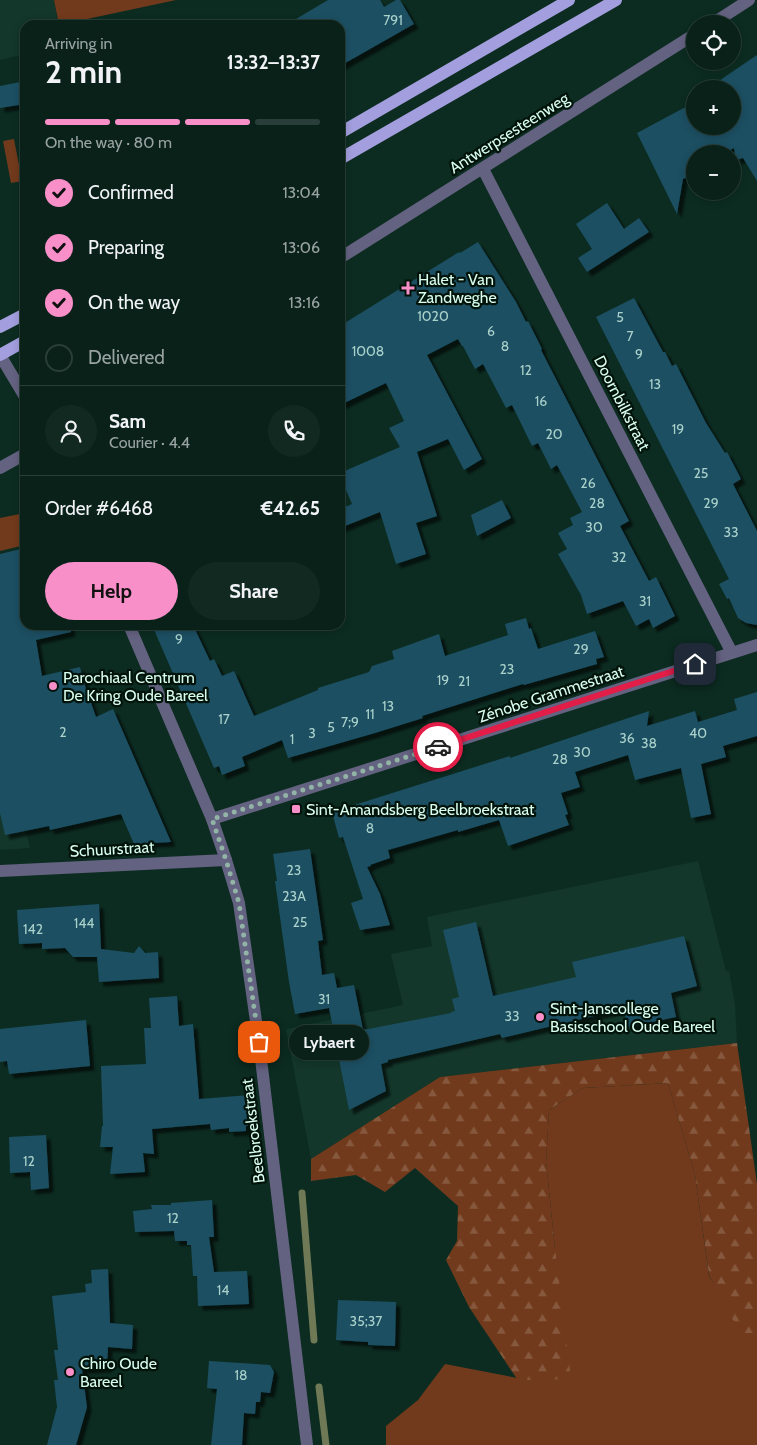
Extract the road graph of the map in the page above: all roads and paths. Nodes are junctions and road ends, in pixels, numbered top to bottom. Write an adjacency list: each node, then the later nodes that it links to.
1 (569, 0): 6 (main road)
2 (616, 0): 7 (main road)
3 (749, 0): 4 (street)
4 (726, 15)
5 (686, 40): 8 (street, Antwerpsesteenweg)
6 (345, 129)
7 (345, 157)
8 (483, 168): 9 (street, Antwerpsesteenweg); 19 (street, Doornbilkstraat)
9 (345, 255)
10 (20, 317): 11 (main road)
11 (0, 327)
12 (20, 343): 13 (main road)
13 (0, 355): 14 (street)
14 (20, 389)
15 (20, 457): 16 (street)
16 (0, 468)
17 (131, 630): 20 (street, Beelbroekstraat)
18 (757, 645): 19 (street, Zénobe Grammestraat)
19 (732, 653): 20 (street, Zénobe Grammestraat)
20 (212, 819): 21 (street, Beelbroekstraat)
21 (226, 860): 22 (street, Schuurstraat); 23 (street, Beelbroekstraat)
22 (0, 870)
23 (307, 1445)

